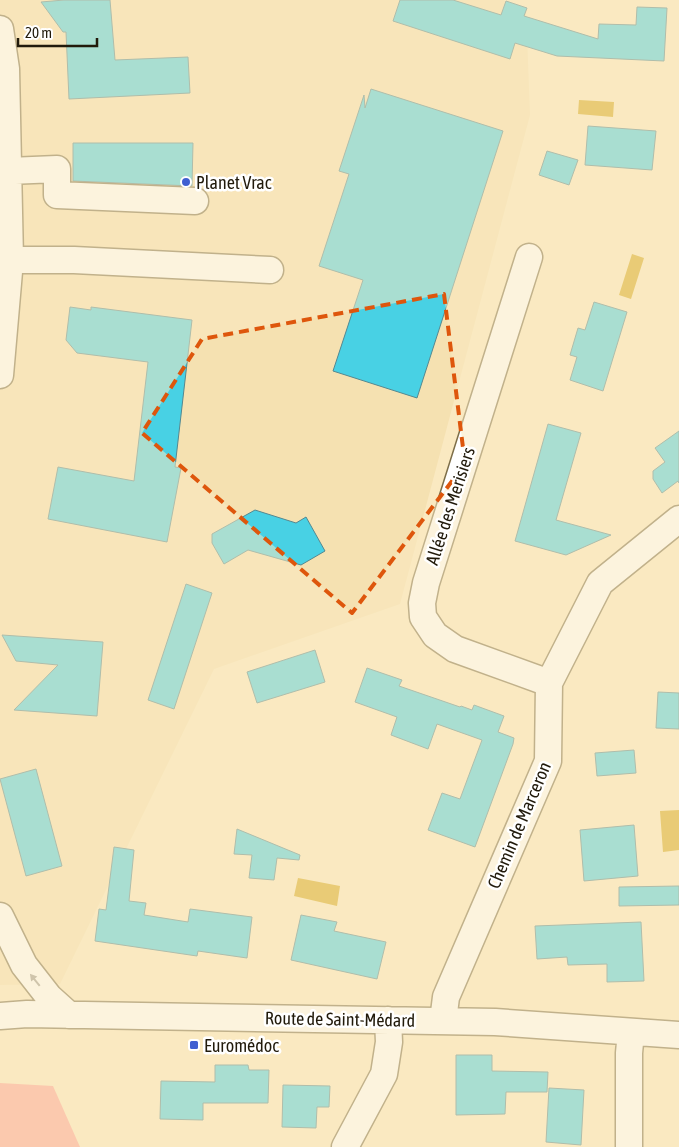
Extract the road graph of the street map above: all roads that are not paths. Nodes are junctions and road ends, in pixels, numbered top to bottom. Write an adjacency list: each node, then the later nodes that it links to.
1 (0, 29): 2 (street)
2 (9, 171): 3 (street); 5 (street)
3 (195, 201)
4 (529, 257): 9 (street, Allée des Merisiers)
5 (10, 260): 6 (street); 7 (street)
6 (270, 270)
7 (0, 374)
8 (679, 519): 9 (street, Chemin de Marceron)
9 (549, 683): 14 (street, Chemin de Marceron)
10 (0, 916): 11 (street, one-way to 10)
11 (69, 1015): 12 (street, Route de Saint-Médard); 13 (street, Route de Saint-Médard)
12 (0, 1016)
13 (388, 1020): 14 (street, Route de Saint-Médard); 17 (street)
14 (443, 1021): 15 (street, Route de Saint-Médard)
15 (631, 1032): 16 (street, Route de Saint-Médard); 18 (street)
16 (679, 1035)
17 (345, 1147)
18 (629, 1147)

